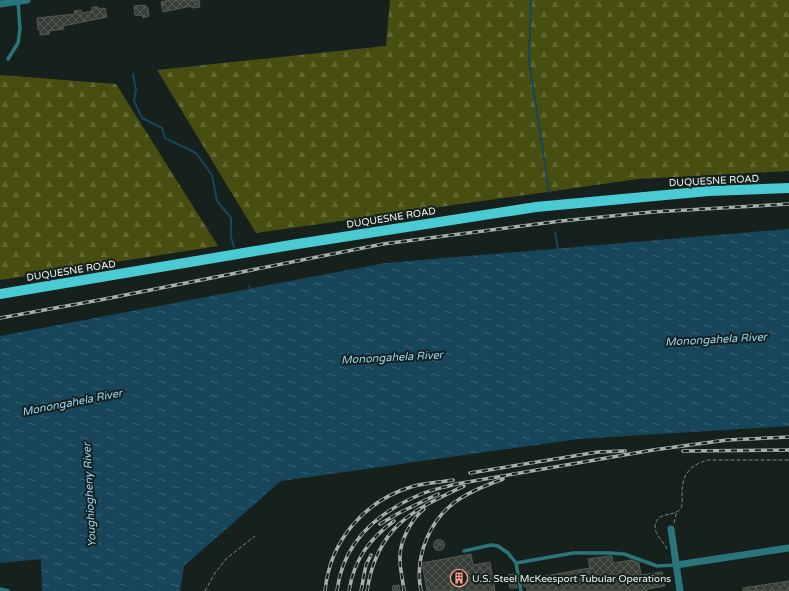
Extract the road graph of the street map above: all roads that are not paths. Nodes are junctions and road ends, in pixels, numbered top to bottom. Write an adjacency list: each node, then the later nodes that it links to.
1 (27, 0): 2 (street)
2 (18, 2): 3 (street); 4 (lane)
3 (0, 4)
4 (8, 59)
5 (789, 188): 6 (main road, DUQUESNE ROAD)
6 (0, 294)
7 (671, 529): 11 (street)
8 (789, 548): 11 (street)
9 (464, 551): 10 (lane)
10 (516, 563): 11 (lane); 14 (lane)
11 (676, 565): 15 (street)
12 (0, 590): 13 (lane)
13 (8, 591)
14 (521, 591)
15 (680, 591)

